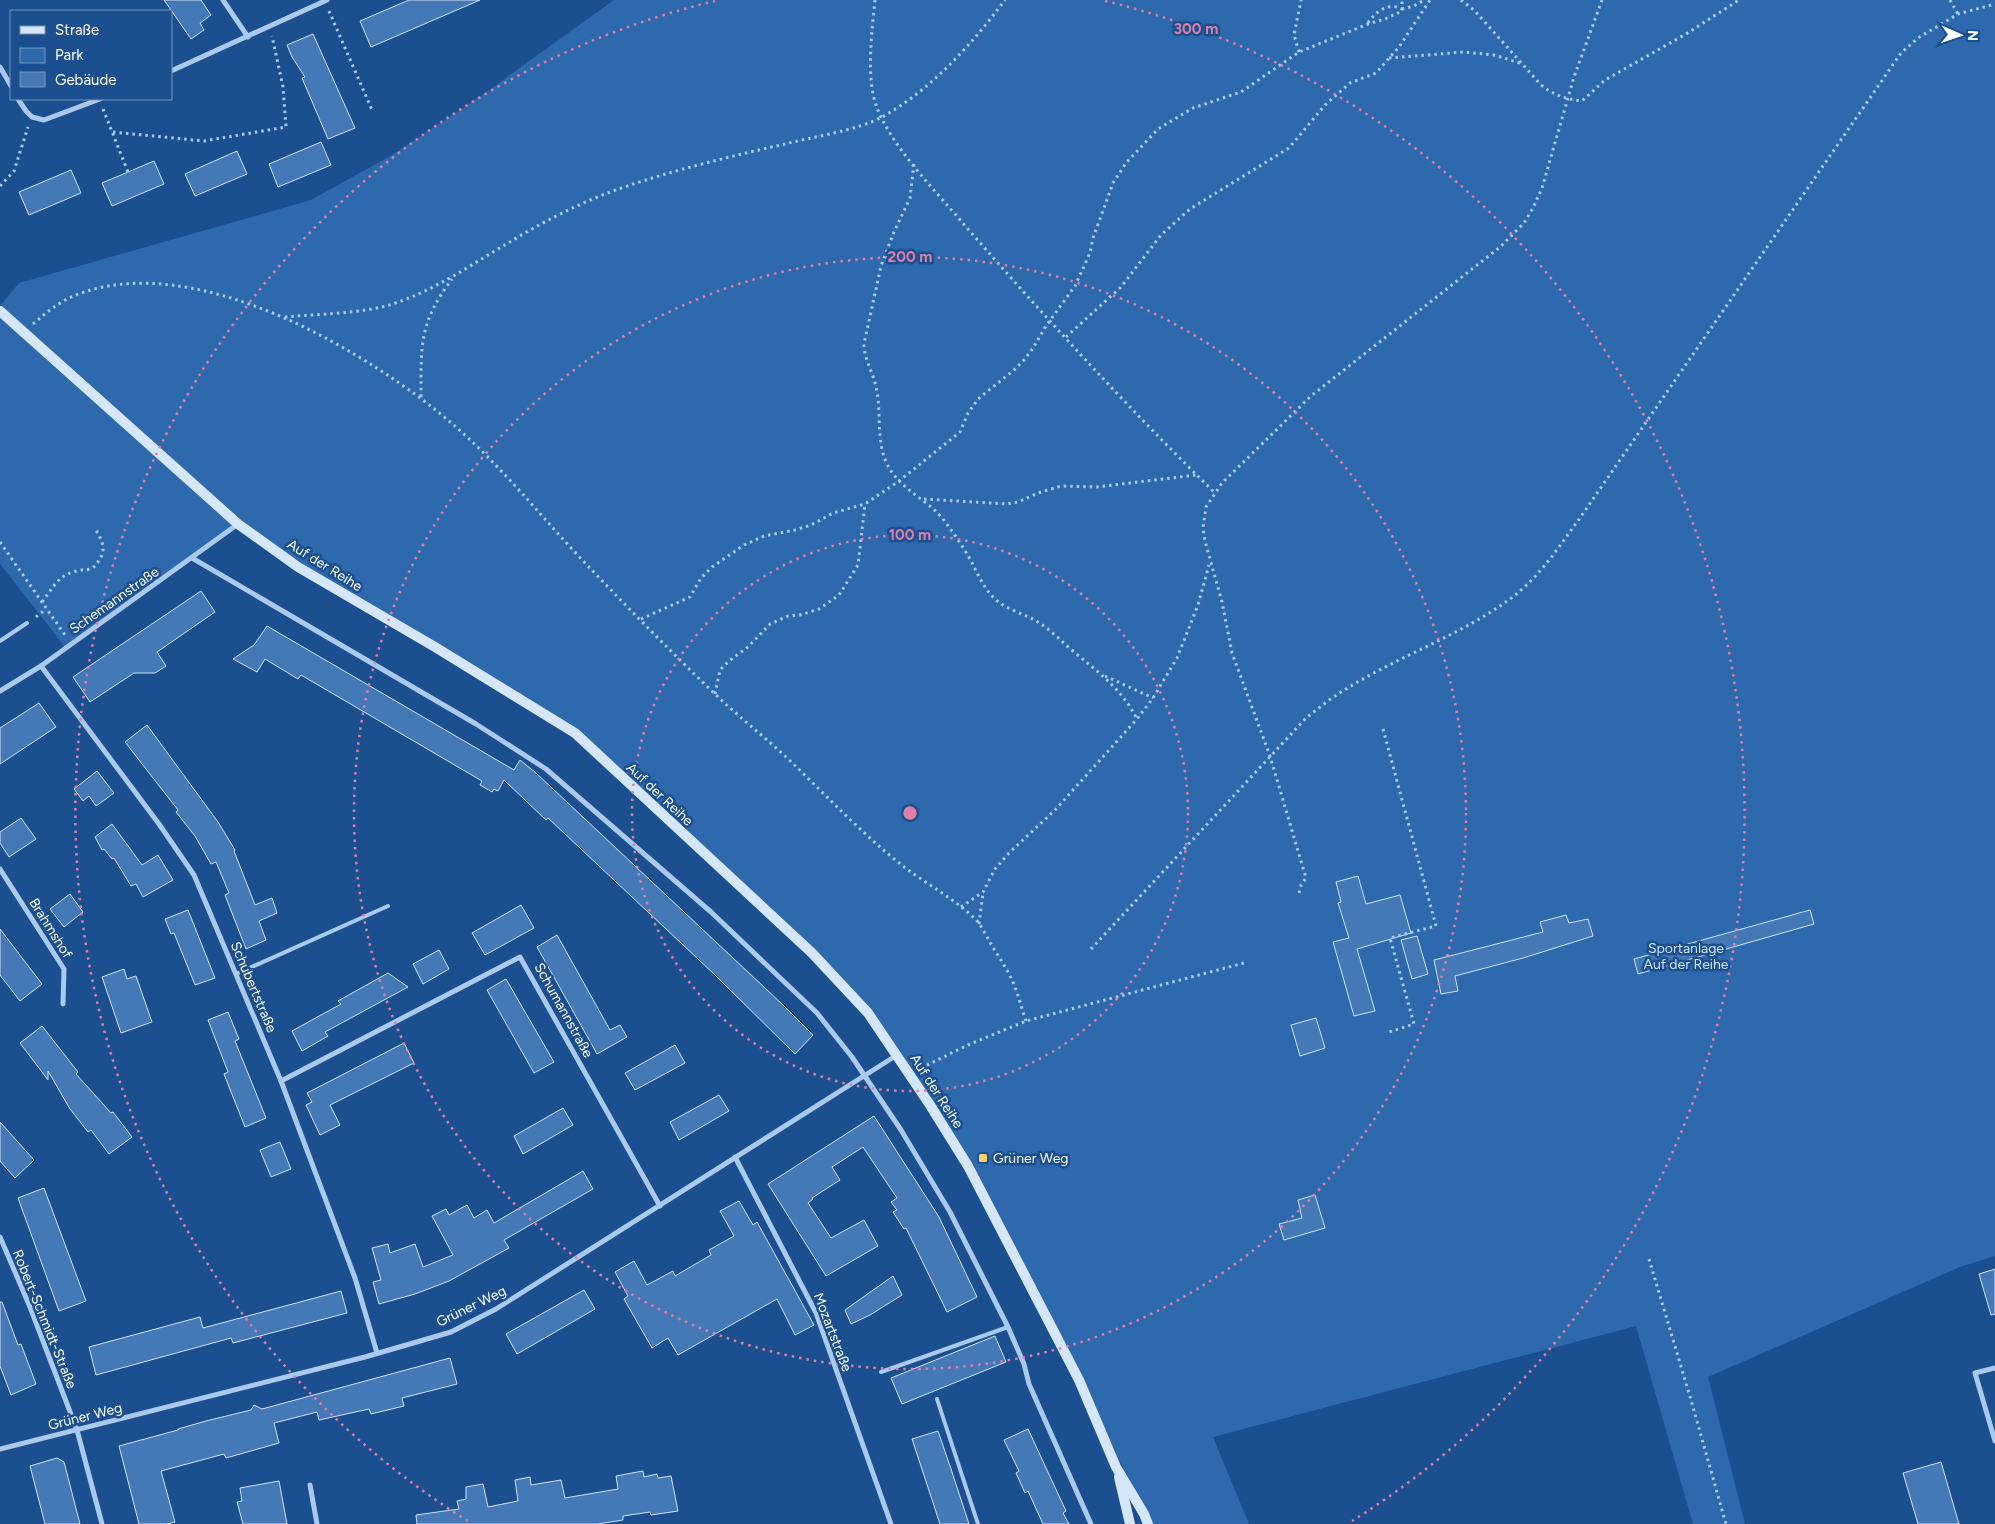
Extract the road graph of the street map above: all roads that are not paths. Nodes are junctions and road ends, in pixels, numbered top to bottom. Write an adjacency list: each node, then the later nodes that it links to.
1 (223, 0): 3 (street)
2 (326, 1): 3 (street)
3 (248, 37): 5 (street)
4 (0, 67): 6 (street)
5 (172, 70)
6 (10, 84)
7 (19, 100): 8 (street)
8 (97, 100)
9 (0, 311): 10 (main road, Auf der Reihe)
10 (238, 524): 11 (street, Schemannstraße); 20 (main road, Auf der Reihe)
11 (192, 558): 14 (street, Schemannstraße); 21 (street)
12 (27, 623): 13 (lane)
13 (0, 640)
14 (41, 666): 15 (street, Schemannstraße); 18 (street, Schubertstraße)
15 (0, 691)
16 (0, 869): 19 (street, Brahmshof)
17 (388, 906): 18 (lane)
18 (236, 974): 22 (street, Schubertstraße)
19 (63, 1004)
20 (897, 1055): 21 (street, Grüner Weg); 34 (main road, Auf der Reihe)
21 (863, 1074): 23 (street, Grüner Weg); 26 (street)
22 (281, 1082): 24 (street, Schumannstraße); 27 (street, Schubertstraße)
23 (735, 1157): 24 (street, Grüner Weg); 38 (street, Mozartstraße)
24 (660, 1206): 27 (street, Grüner Weg)
25 (0, 1237): 31 (street, Robert-Schmidt-Straße)
26 (1008, 1327): 29 (lane); 40 (street)
27 (378, 1353): 31 (street, Grüner Weg)
28 (1995, 1368): 32 (street)
29 (881, 1372)
30 (937, 1399): 39 (lane)
31 (78, 1430): 33 (street, Grüner Weg); 36 (street, Robert-Schmidt-Straße)
32 (1995, 1441)
33 (0, 1449)
34 (1116, 1467): 41 (main road, Auf der Reihe); 42 (main road, Auf der Reihe)
35 (310, 1485): 37 (street)
36 (102, 1524)
37 (317, 1524)
38 (891, 1524)
39 (978, 1524)
40 (1091, 1524)
41 (1130, 1524)
42 (1148, 1524)

